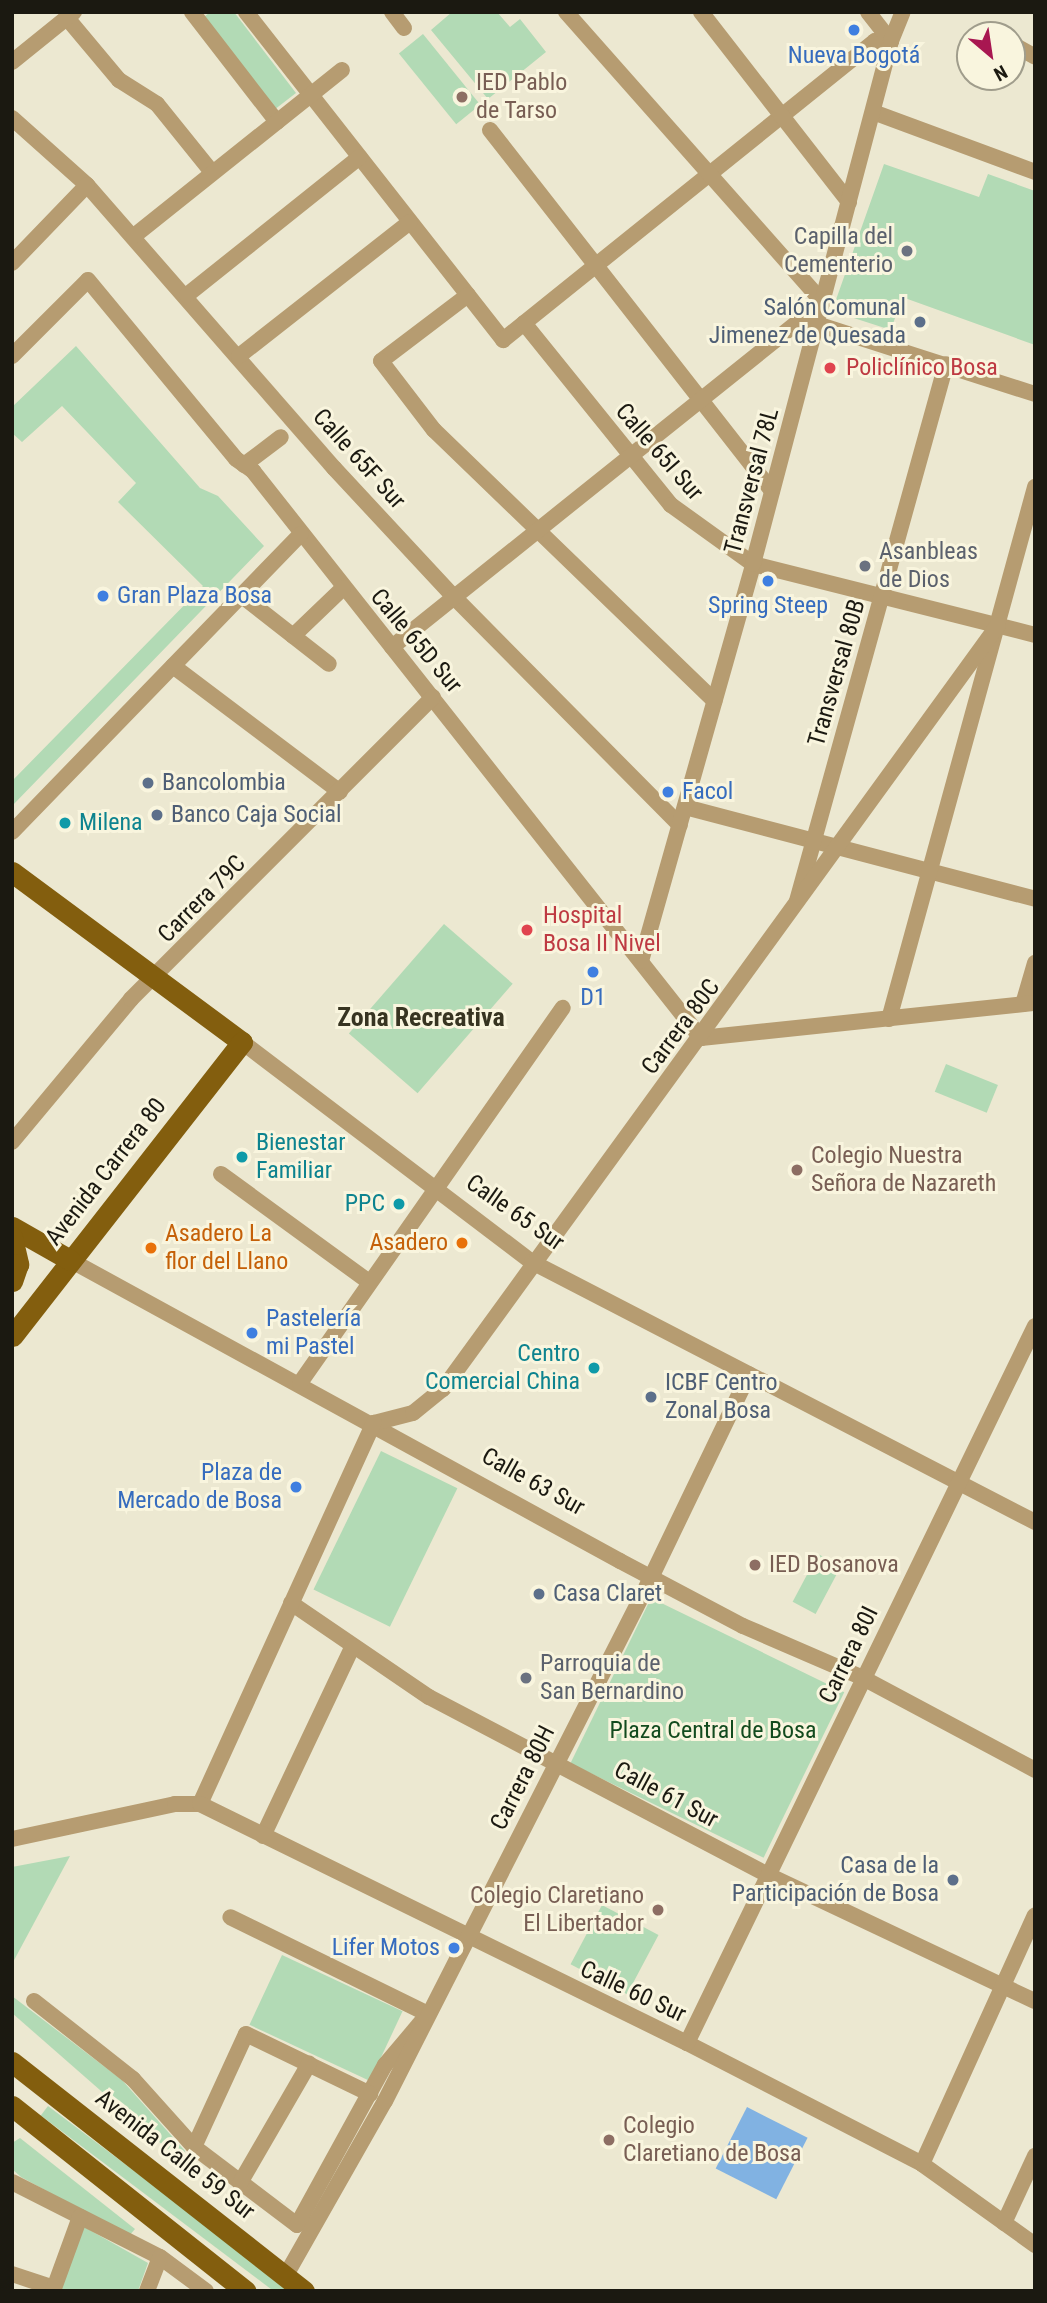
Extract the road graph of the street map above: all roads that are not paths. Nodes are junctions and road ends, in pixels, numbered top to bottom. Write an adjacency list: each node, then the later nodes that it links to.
1 (192, 12): 17 (street)
2 (246, 12): 13 (street)
3 (392, 12): 9 (street)
4 (566, 12): 22 (street)
5 (701, 12): 15 (street)
6 (868, 12): 10 (street)
7 (904, 12): 10 (street, Transversal 78L)
8 (71, 15): 11 (street); 20 (street)
9 (404, 28)
10 (891, 41): 14 (street, Transversal 78L); 15 (street)
11 (12, 62)
12 (342, 70): 13 (street)
13 (311, 95): 17 (street); 19 (street)
14 (873, 112): 21 (street); 24 (street, Transversal 78L)
15 (781, 115): 22 (street); 24 (street)
16 (13, 121): 23 (street, Calle 65F Sur)
17 (276, 122): 20 (street)
18 (491, 130): 28 (street)
19 (360, 157): 25 (street); 29 (street)
20 (211, 171): 26 (street)
21 (1035, 172)
22 (709, 173): 28 (street); 31 (street)
23 (87, 185): 26 (street, Calle 65F Sur); 27 (street)
24 (849, 202): 31 (street, Transversal 78L)
25 (410, 222): 30 (street); 35 (street)
26 (134, 236): 29 (street, Calle 65F Sur)
27 (12, 263)
28 (596, 265): 32 (street); 38 (street)
29 (187, 295): 35 (street, Calle 65F Sur)
30 (468, 295): 32 (street); 44 (street)
31 (823, 302): 33 (street, Transversal 78L); 38 (street)
32 (524, 323): 40 (street, Calle 65I Sur)
33 (817, 324): 36 (street); 43 (street, Transversal 78L)
34 (12, 356): 41 (street, Calle 65D Sur)
35 (239, 356): 50 (street, Calle 65F Sur)
36 (946, 364): 37 (street); 49 (street, Transversal 80B)
37 (1035, 394)
38 (701, 400): 40 (street); 43 (street)
39 (281, 437): 41 (street)
40 (630, 457): 44 (street); 46 (street, Calle 65I Sur)
41 (244, 465): 45 (street, Calle 65D Sur)
42 (1035, 487): 51 (street)
43 (772, 491): 46 (street, Transversal 78L)
44 (540, 529): 50 (street); 58 (street)
45 (301, 534): 47 (street, Calle 65D Sur); 48 (street)
46 (753, 564): 49 (street, Calle 65I Sur); 58 (street, Transversal 78L)
47 (343, 588): 53 (street); 54 (street, Calle 65D Sur)
48 (242, 596): 53 (street); 56 (street)
49 (882, 596): 51 (street, Calle 65I Sur); 63 (street, Transversal 80B)
50 (454, 597): 54 (street); 61 (street, Calle 65F Sur)
51 (998, 625): 52 (street, Calle 65I Sur); 64 (street, Carrera 80C); 66 (street)
52 (1035, 635)
53 (293, 636): 55 (street)
54 (392, 647): 57 (street, Calle 65D Sur)
55 (328, 664)
56 (173, 666): 59 (street); 62 (street)
57 (433, 696): 59 (street, Carrera 79C); 69 (street, Calle 65D Sur)
58 (715, 701): 60 (street, Transversal 78L)
59 (340, 792): 71 (street, Carrera 79C)
60 (685, 807): 61 (street, Transversal 78L); 63 (street)
61 (680, 825): 69 (street, Transversal 78L)
62 (12, 832)
63 (814, 841): 64 (street); 68 (street, Transversal 80B)
64 (840, 848): 66 (street); 68 (street, Carrera 80C)
65 (12, 872): 71 (main road, Calle 65 Sur)
66 (932, 872): 67 (street); 74 (street)
67 (1035, 899)
68 (794, 912): 75 (street, Carrera 80C)
69 (641, 961): 75 (street, Calle 65D Sur)
70 (1035, 963): 72 (street)
71 (154, 977): 76 (main road, Calle 65 Sur); 77 (street, Carrera 79C)
72 (1029, 1004): 74 (street)
73 (563, 1008): 79 (street)
74 (890, 1019): 75 (street)
75 (701, 1038): 83 (street, Carrera 80C)
76 (242, 1042): 79 (street, Calle 65 Sur); 82 (main road, Avenida Carrera 80)
77 (12, 1142)
78 (221, 1174): 85 (street)
79 (436, 1189): 83 (street, Calle 65 Sur); 85 (street)
80 (12, 1227): 82 (main road, Calle 63 Sur)
81 (12, 1237): 84 (main road, Avenida Carrera 80)
82 (70, 1260): 87 (main road, Avenida Carrera 80); 89 (street, Calle 63 Sur)
83 (532, 1262): 88 (street, Calle 65 Sur); 90 (street, Carrera 80C)
84 (12, 1281)
85 (369, 1282): 89 (street)
86 (1035, 1326): 91 (street, Carrera 80I)
87 (12, 1336)
88 (749, 1374): 91 (street, Calle 65 Sur); 93 (street, Carrera 80H)
89 (300, 1383): 90 (street, Calle 63 Sur)
90 (374, 1423): 93 (street, Calle 63 Sur); 94 (street)
91 (958, 1482): 92 (street, Calle 65 Sur); 96 (street, Carrera 80I)
92 (1035, 1522)
93 (652, 1578): 96 (street, Calle 63 Sur); 97 (street, Carrera 80H)
94 (291, 1604): 95 (street, Calle 61 Sur); 99 (street)
95 (353, 1646): 97 (street, Calle 61 Sur); 100 (street)
96 (863, 1678): 98 (street, Calle 63 Sur); 102 (street, Carrera 80I)
97 (556, 1763): 102 (street, Calle 61 Sur); 105 (street, Carrera 80H)
98 (1035, 1770)
99 (200, 1804): 100 (street, Calle 60 Sur); 101 (street)
100 (263, 1836): 105 (street, Calle 60 Sur)
101 (12, 1839)
102 (768, 1875): 106 (street, Calle 61 Sur); 110 (street, Carrera 80I)
103 (1035, 1915): 106 (street)
104 (230, 1917): 109 (street)
105 (466, 1938): 109 (street, Carrera 80H); 110 (street, Calle 60 Sur)
106 (1003, 1986): 108 (street, Calle 61 Sur); 118 (street)
107 (34, 2001): 116 (street)
108 (1035, 2001)
109 (428, 2014): 113 (street, Carrera 80H); 115 (street, Carrera 80H)
110 (687, 2043): 118 (street, Calle 60 Sur)
111 (12, 2062): 126 (main road, Avenida Calle 59 Sur)
112 (309, 2064): 113 (street); 116 (street); 120 (street)
113 (368, 2097): 115 (street); 120 (street, Carrera 80H)
114 (12, 2106): 130 (main road)
115 (368, 2132): 126 (street, Carrera 80H)
116 (194, 2147): 120 (street)
117 (1035, 2156): 122 (street)
118 (922, 2164): 122 (street, Calle 60 Sur)
119 (12, 2182): 121 (street)
120 (240, 2183)
121 (80, 2217): 124 (street); 127 (street)
122 (1004, 2223): 123 (street, Calle 60 Sur)
123 (1035, 2245)
124 (160, 2257): 128 (street); 129 (street)
125 (12, 2274): 127 (street)
126 (286, 2275): 131 (main road, Avenida Calle 59 Sur)
127 (54, 2290)
128 (147, 2291)
129 (206, 2291)
130 (246, 2291)
131 (304, 2291)

